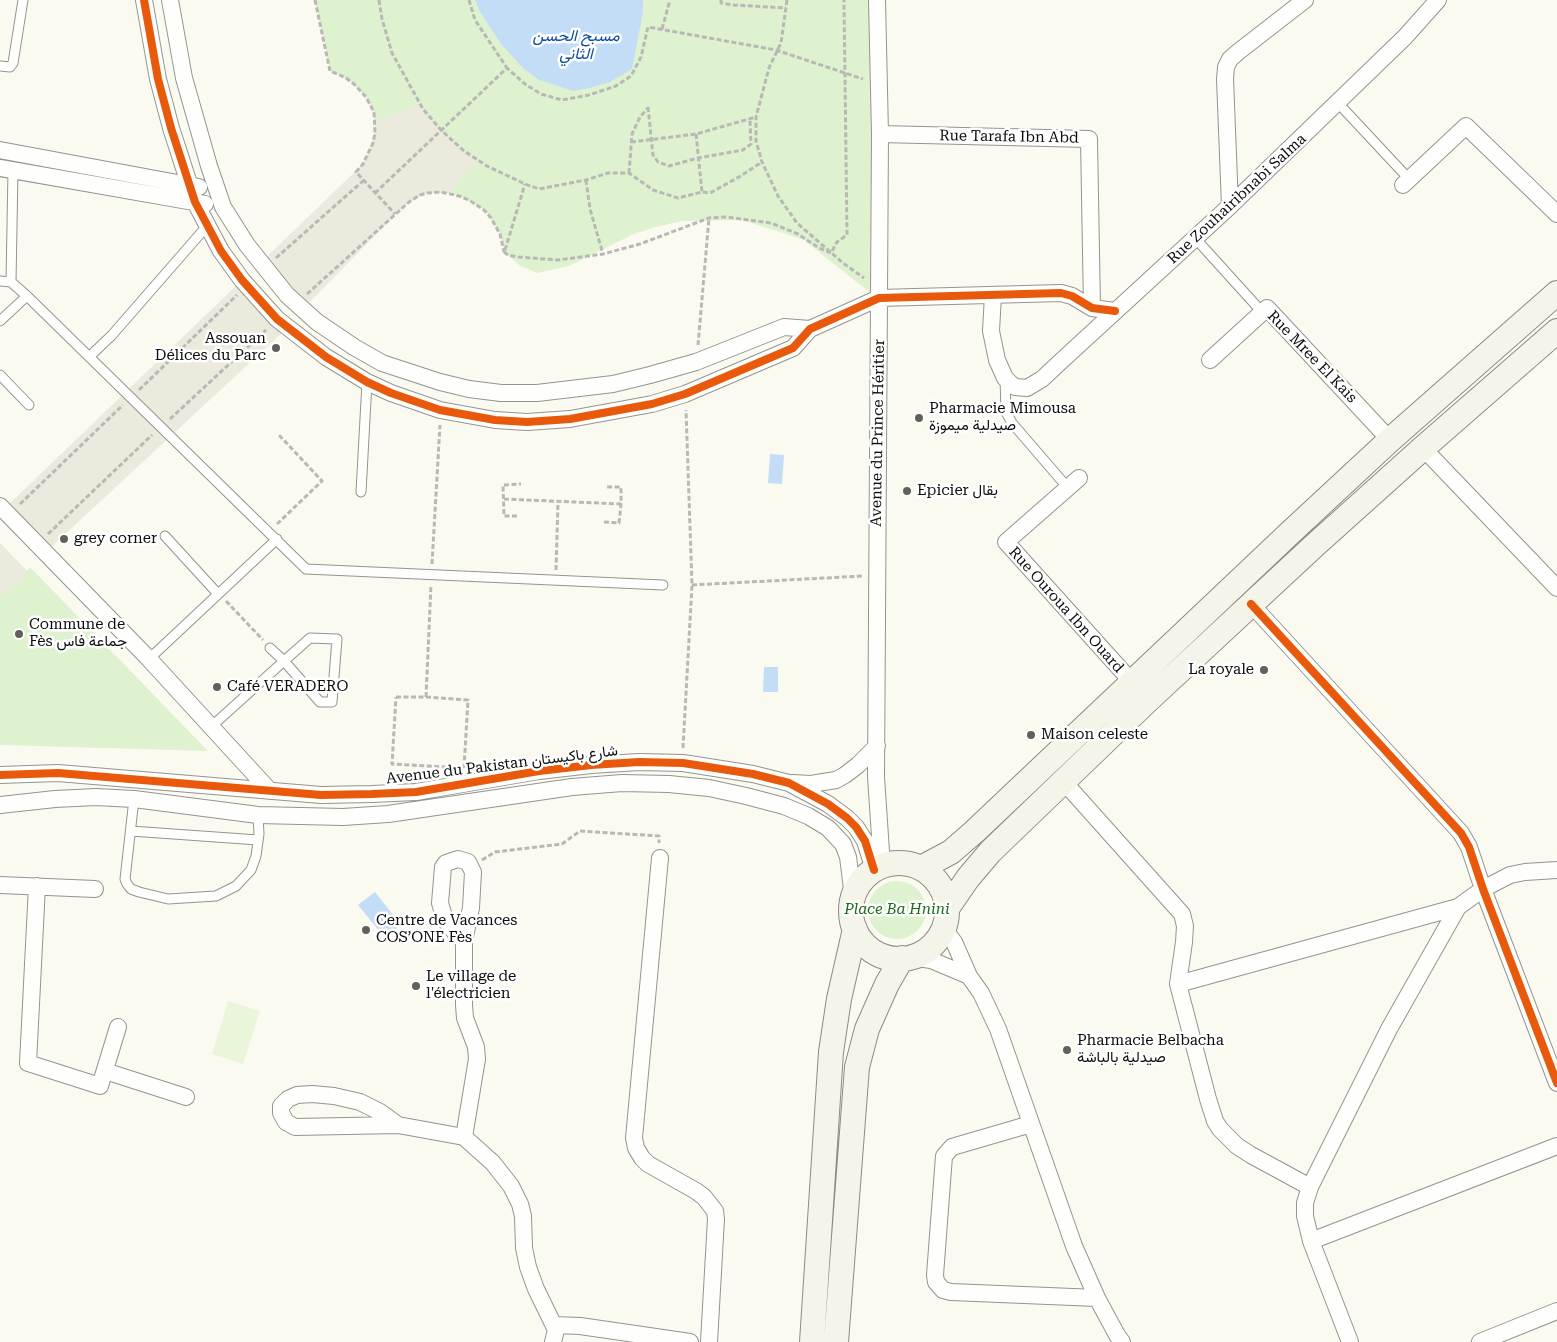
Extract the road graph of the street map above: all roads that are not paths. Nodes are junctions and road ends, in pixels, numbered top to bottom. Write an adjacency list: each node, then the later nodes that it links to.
1 (23, 0): 7 (lane)
2 (144, 0): 13 (street)
3 (170, 0): 14 (street)
4 (878, 0): 9 (street, Avenue du Prince Héritier)
5 (1305, 0): 16 (street)
6 (1438, 0): 8 (street, Rue Zouhairibnabi Salma)
7 (0, 66)
8 (1338, 103): 12 (lane); 16 (street, Rue Zouhairibnabi Salma)
9 (880, 134): 23 (street, Avenue du Prince Héritier); 27 (street, Rue Tarafa Ibn Abd)
10 (0, 150): 13 (street)
11 (6, 169): 15 (street); 22 (lane)
12 (1406, 182): 18 (street)
13 (190, 185): 14 (street); 15 (street)
14 (216, 190): 17 (street)
15 (196, 202): 17 (street); 19 (street)
16 (1230, 206): 20 (street, Rue Zouhairibnabi Salma)
17 (223, 207): 35 (street)
18 (1557, 214)
19 (207, 226): 33 (lane); 38 (street)
20 (1195, 238): 28 (street, Rue Zouhairibnabi Salma); 29 (lane)
21 (0, 281): 22 (lane)
22 (11, 282): 25 (lane)
23 (879, 293): 26 (street); 31 (street); 57 (street, Avenue du Prince Héritier)
24 (1557, 293): 41 (main road)
25 (27, 296): 30 (lane); 33 (lane)
26 (993, 296): 27 (street); 37 (street)
27 (1092, 308): 28 (street)
28 (1115, 311): 37 (street, Rue Zouhairibnabi Salma)
29 (1262, 312): 34 (street, Rue Mree El Kais); 41 (street, Rue Mree El Kais)
30 (0, 321)
31 (810, 329): 35 (street); 39 (street)
32 (1554, 339): 42 (main road)
33 (89, 357): 47 (lane)
34 (1210, 360)
35 (679, 367): 39 (street)
36 (0, 375): 40 (lane)
37 (1005, 378): 43 (lane)
38 (367, 382): 39 (street); 44 (lane)
39 (685, 394)
40 (29, 405)
41 (1390, 440): 55 (main road)
42 (1423, 448): 49 (street); 51 (main road)
43 (1074, 483): 55 (street, Rue Ouroua Ibn Ouard)
44 (361, 492)
45 (0, 506): 53 (street)
46 (165, 536): 50 (lane)
47 (277, 540): 48 (lane); 50 (lane)
48 (663, 585)
49 (1557, 588)
50 (218, 594): 53 (lane)
51 (1251, 604): 59 (main road); 74 (street)
52 (270, 648): 54 (lane)
53 (149, 659): 56 (street)
54 (284, 661): 54 (lane); 56 (lane)
55 (1132, 682): 69 (main road)
56 (212, 726): 61 (street)
57 (877, 746): 60 (street); 68 (street, Avenue du Prince Héritier)
58 (0, 775): 61 (street, Avenue du Pakistan شارع باكيستان)
59 (1064, 782): 77 (main road); 82 (street)
60 (789, 783): 61 (street, Avenue du Pakistan شارع باكيستان); 68 (street, Avenue du Pakistan شارع باكيستان)
61 (270, 791)
62 (134, 799): 63 (street, Avenue du Pakistan شارع باكيستان); 64 (street, Avenue du Pakistan شارع باكيستان); 65 (lane)
63 (0, 805)
64 (258, 815): 66 (lane); 75 (street, Avenue du Pakistan شارع باكيستان)
65 (131, 831): 66 (lane); 66 (lane)
66 (258, 840)
67 (660, 858): 97 (street)
68 (878, 868): 69 (main road); 75 (main road)
69 (921, 868): 77 (main road)
70 (1557, 870): 74 (street)
71 (0, 885): 72 (street)
72 (37, 886): 73 (street); 84 (street)
73 (95, 889)
74 (1483, 889): 76 (street); 85 (street)
75 (853, 897): 78 (main road)
76 (1458, 908): 82 (street); 91 (street)
77 (945, 919): 80 (main road); 81 (street)
78 (855, 929): 80 (main road); 98 (main road)
79 (464, 941): 79 (street); 89 (street)
80 (906, 957): 81 (street); 99 (main road)
81 (969, 976): 87 (street)
82 (1178, 984): 91 (street)
83 (118, 1027): 84 (street)
84 (104, 1071): 86 (street)
85 (1557, 1083)
86 (186, 1097)
87 (1031, 1124): 93 (street); 93 (street)
88 (398, 1125): 88 (street); 89 (street)
89 (464, 1137): 95 (street)
90 (1557, 1146): 92 (street)
91 (1310, 1187): 92 (street)
92 (1311, 1241): 101 (street)
93 (1097, 1298): 100 (street)
94 (1557, 1311): 102 (street)
95 (558, 1337): 96 (street)
96 (690, 1342)
97 (709, 1342)
98 (812, 1342)
99 (836, 1342)
100 (1122, 1342)
101 (1350, 1342)
102 (1480, 1342)

